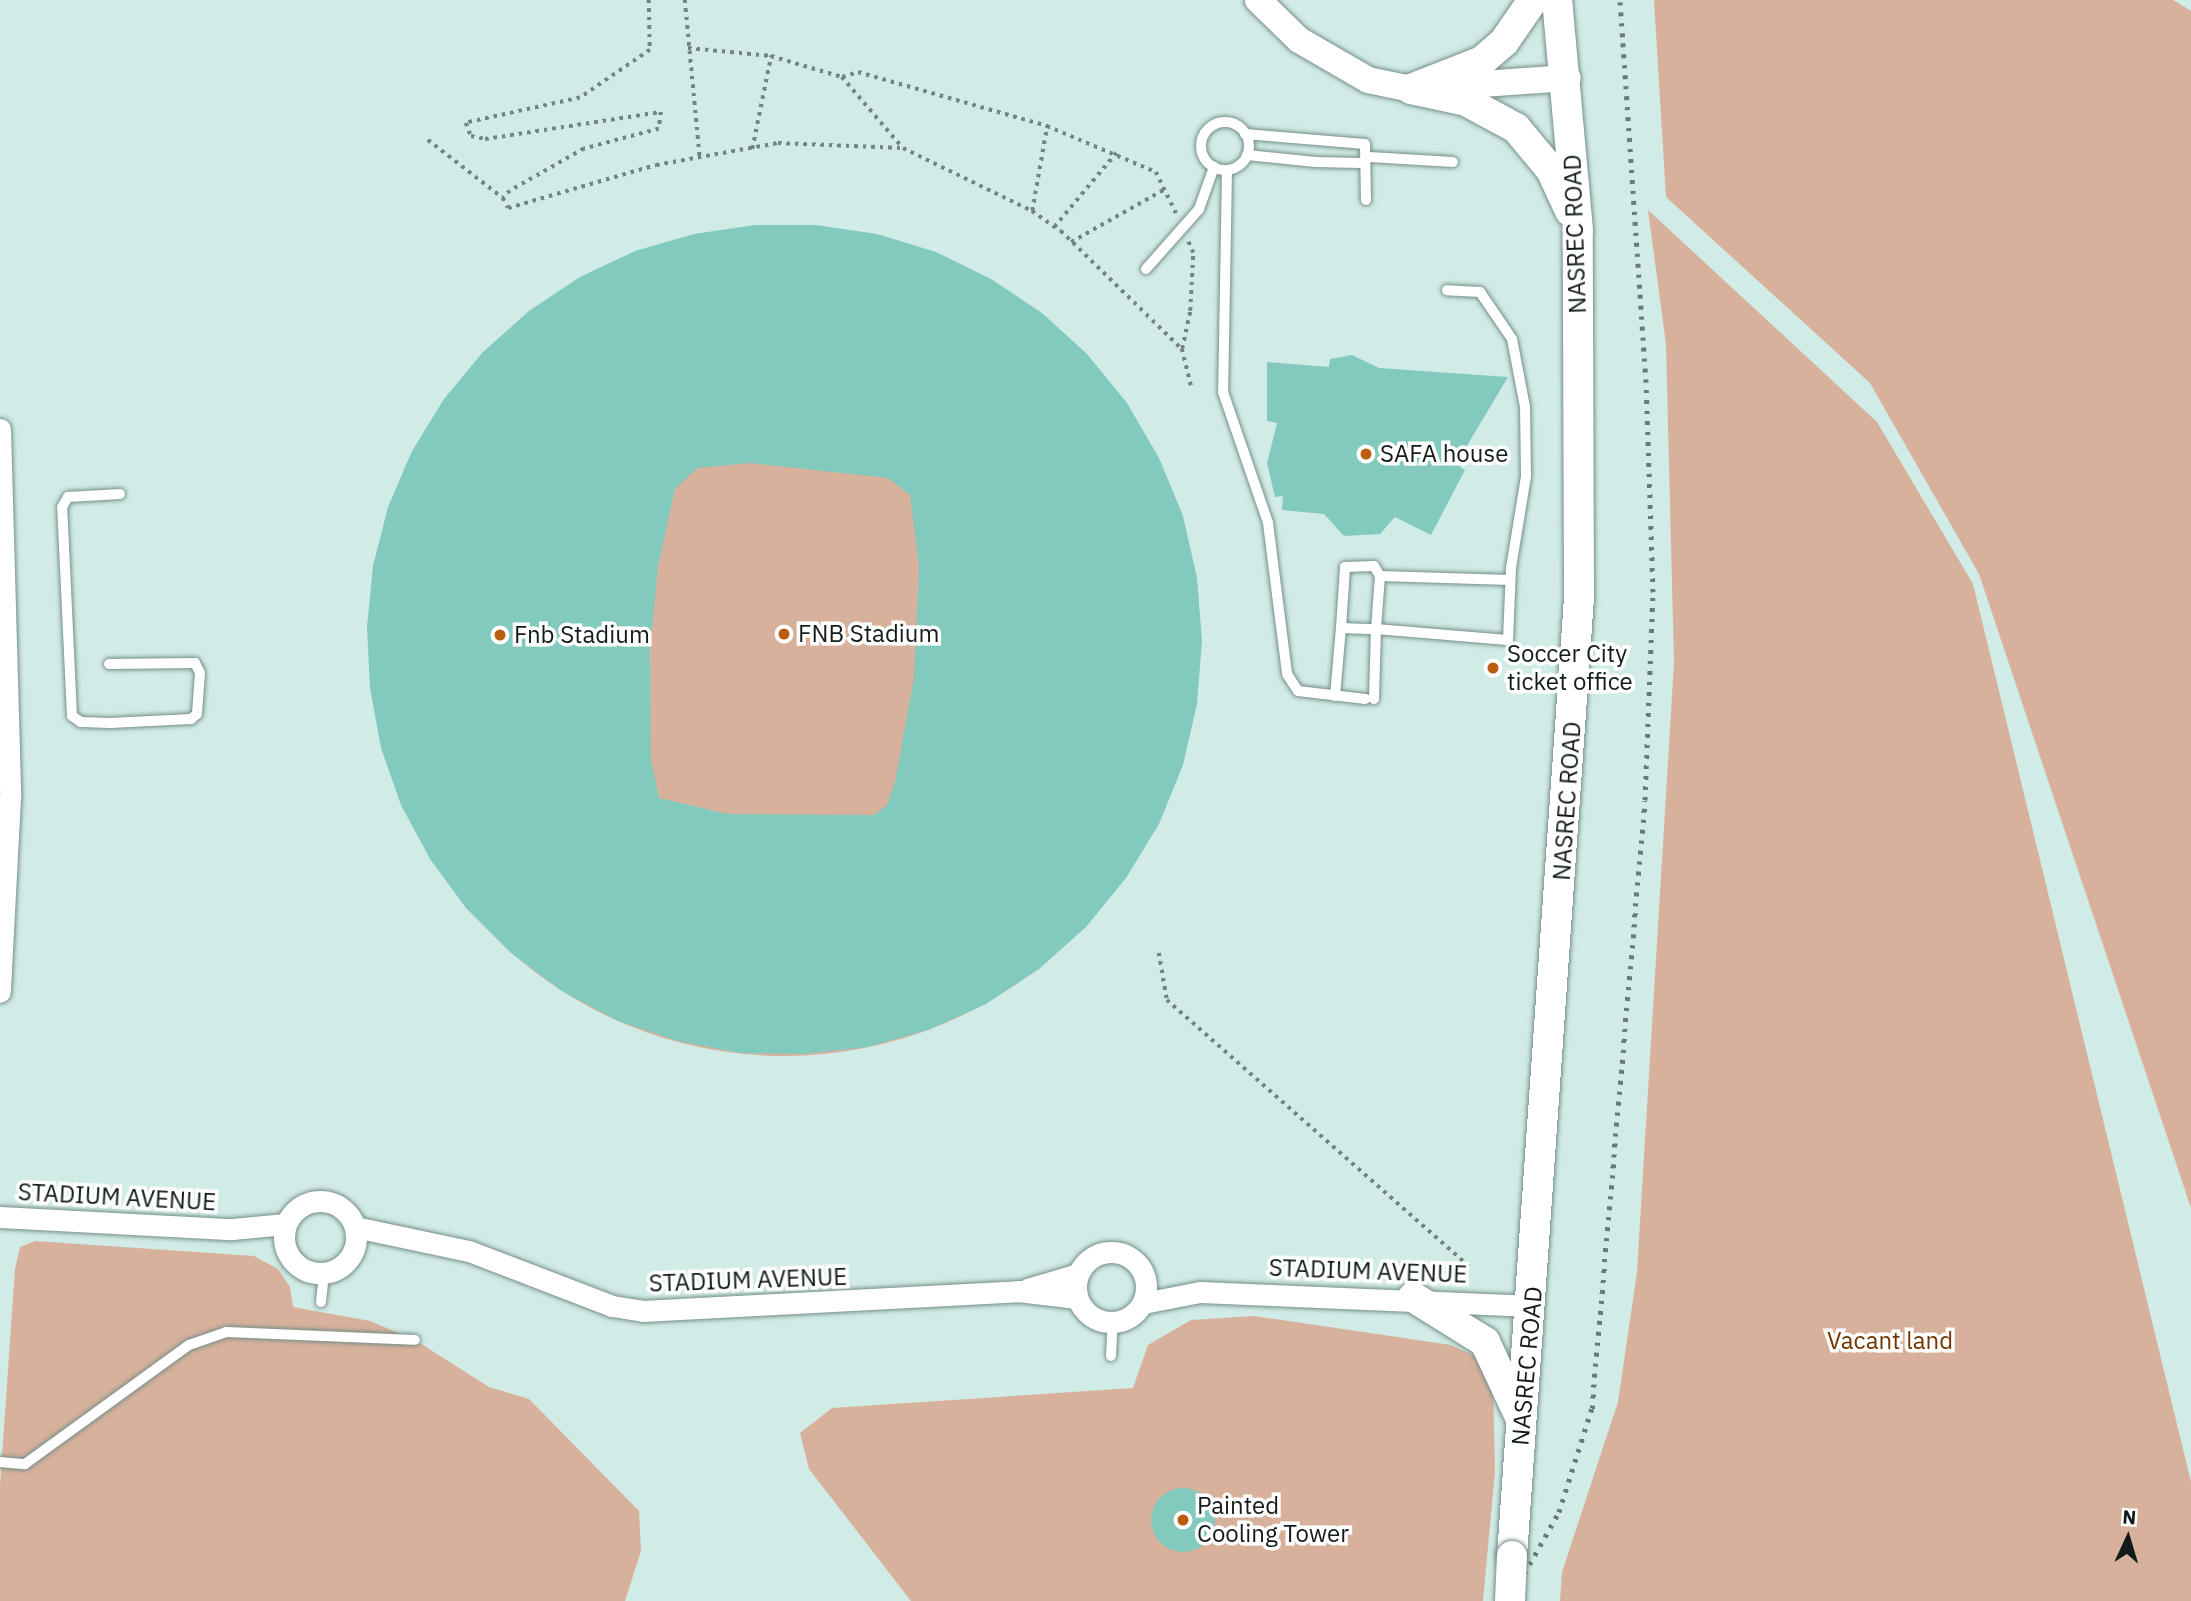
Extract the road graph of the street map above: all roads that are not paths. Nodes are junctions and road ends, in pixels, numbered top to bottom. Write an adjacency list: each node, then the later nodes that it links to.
1 (1258, 0): 5 (street)
2 (1533, 0): 5 (main road)
3 (1557, 0): 4 (main road, NASREC ROAD)
4 (1568, 78): 5 (street); 13 (main road, NASREC ROAD)
5 (1411, 89): 13 (main road)
6 (1245, 134): 7 (lane); 8 (lane); 10 (lane)
7 (1247, 155): 8 (lane); 11 (lane)
8 (1369, 157): 9 (lane); 12 (lane)
9 (1453, 162)
10 (1214, 167): 11 (lane); 14 (lane)
11 (1227, 170): 23 (lane)
12 (1366, 200)
13 (1578, 230): 42 (main road, NASREC ROAD)
14 (1146, 269)
15 (1447, 290): 19 (lane)
16 (0, 429): 24 (street)
17 (120, 494): 22 (lane)
18 (1380, 576): 19 (lane); 20 (lane); 21 (lane)
19 (1510, 580): 21 (lane)
20 (1341, 628): 21 (lane); 23 (lane)
21 (1376, 629): 23 (lane)
22 (109, 664)
23 (1335, 696)
24 (5, 797): 25 (street)
25 (0, 992)
26 (0, 1217): 29 (street, STADIUM AVENUE)
27 (286, 1224): 28 (street); 29 (street, STADIUM AVENUE); 31 (street)
28 (355, 1227): 30 (street, STADIUM AVENUE); 32 (street)
29 (232, 1229): 31 (street, STADIUM AVENUE)
30 (407, 1241): 32 (street, STADIUM AVENUE); 36 (street, STADIUM AVENUE)
31 (285, 1247): 33 (street)
32 (353, 1252): 33 (street)
33 (324, 1272): 40 (lane)
34 (1078, 1274): 35 (street); 36 (street, STADIUM AVENUE); 39 (street)
35 (1146, 1278): 37 (street, STADIUM AVENUE); 41 (street)
36 (1018, 1291): 39 (street, STADIUM AVENUE)
37 (1200, 1292): 38 (street, STADIUM AVENUE); 41 (street, STADIUM AVENUE)
38 (1413, 1297): 42 (street, STADIUM AVENUE); 46 (main road)
39 (1077, 1298): 43 (street)
40 (321, 1302)
41 (1143, 1303): 43 (street)
42 (1533, 1306): 46 (main road, NASREC ROAD)
43 (1113, 1322): 45 (lane)
44 (415, 1340): 47 (lane)
45 (1111, 1356)
46 (1523, 1424): 48 (main road, NASREC ROAD, bridge)
47 (0, 1462)
48 (1510, 1601)

